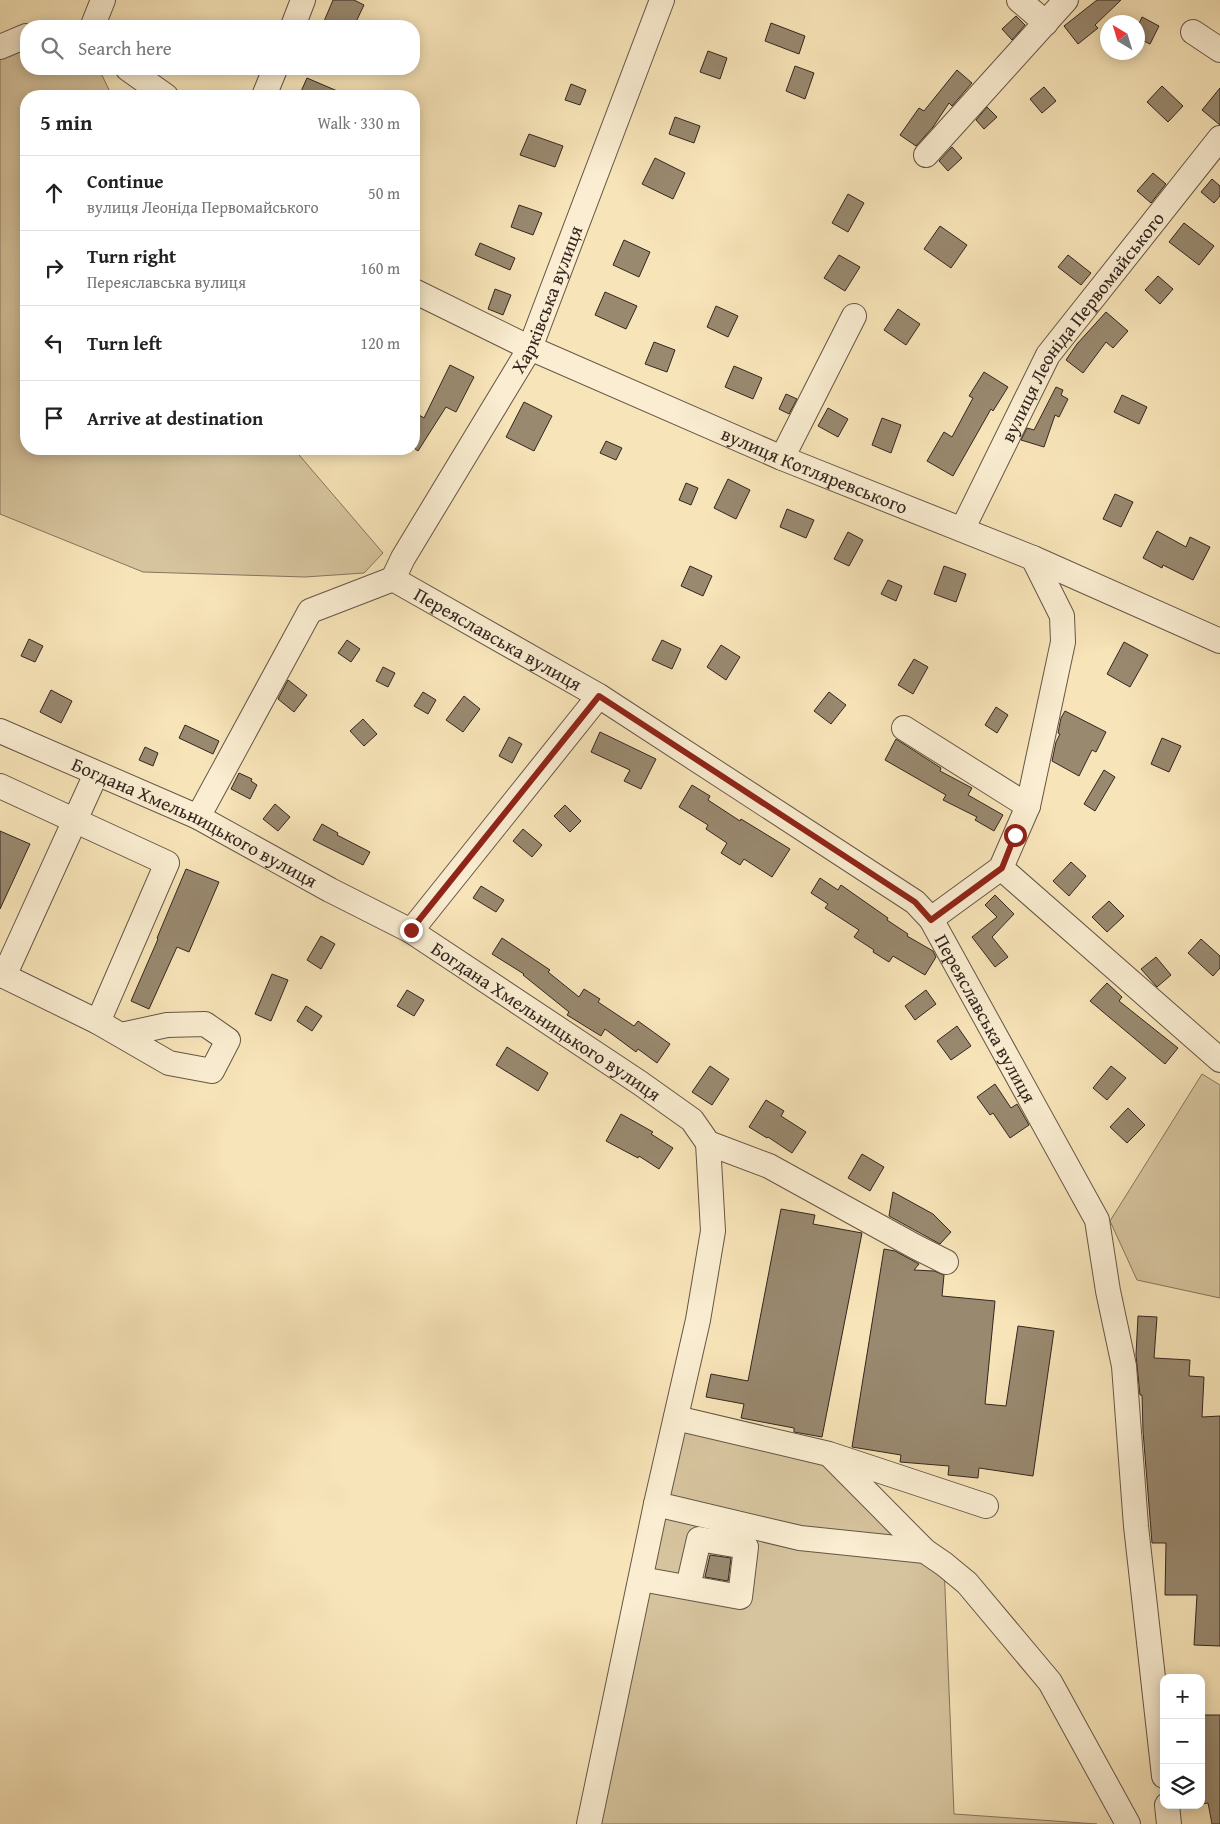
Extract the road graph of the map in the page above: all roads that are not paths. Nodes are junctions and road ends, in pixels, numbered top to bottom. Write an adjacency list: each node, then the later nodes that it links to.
1 (103, 0): 6 (street)
2 (304, 0): 7 (street)
3 (662, 0): 21 (street, Харківська вулиця)
4 (1019, 0): 8 (street)
5 (1066, 0): 8 (street)
6 (92, 20)
7 (296, 20)
8 (1046, 22): 18 (street)
9 (1193, 32): 12 (street)
10 (20, 39): 11 (street)
11 (0, 47)
12 (1220, 50)
13 (136, 75): 15 (street)
14 (273, 75): 16 (street)
15 (158, 90)
16 (266, 90)
17 (1220, 138): 23 (street, вулиця Леоніда Первомайського)
18 (926, 155)
19 (420, 294): 21 (street, вулиця Котляревського)
20 (854, 316): 22 (street)
21 (530, 348): 22 (street, вулиця Котляревського); 25 (street, Харківська вулиця)
22 (782, 458): 23 (street, вулиця Котляревського)
23 (963, 528): 24 (street, вулиця Котляревського)
24 (1033, 558): 26 (street, вулиця Котляревського); 32 (street)
25 (393, 579): 27 (street, Переяславська вулиця); 33 (street)
26 (1220, 641)
27 (599, 696): 36 (street, Переяславська вулиця); 37 (street)
28 (904, 728): 32 (street)
29 (0, 731): 30 (street, Богдана Хмельницького вулиця)
30 (96, 774): 33 (street, Богдана Хмельницького вулиця); 34 (street)
31 (0, 786): 34 (street)
32 (1028, 806): 35 (street)
33 (198, 817): 37 (street, Богдана Хмельницького вулиця)
34 (74, 821): 38 (street); 39 (street)
35 (1002, 868): 36 (street); 41 (street)
36 (931, 920): 51 (street, Переяславська вулиця)
37 (411, 930): 42 (street, Богдана Хмельницького вулиця)
38 (2, 975): 39 (street)
39 (98, 1022): 40 (street)
40 (121, 1035)
41 (1220, 1060)
42 (708, 1142): 43 (street); 44 (street)
43 (946, 1262)
44 (676, 1418): 45 (street); 46 (street)
45 (829, 1454): 47 (street); 48 (street)
46 (656, 1504): 48 (street); 49 (street)
47 (986, 1506)
48 (925, 1551): 54 (street)
49 (640, 1579): 50 (street); 53 (street)
50 (688, 1587)
51 (1163, 1764)
52 (1167, 1809): 55 (street)
53 (589, 1824)
54 (1128, 1824)
55 (1169, 1824)

